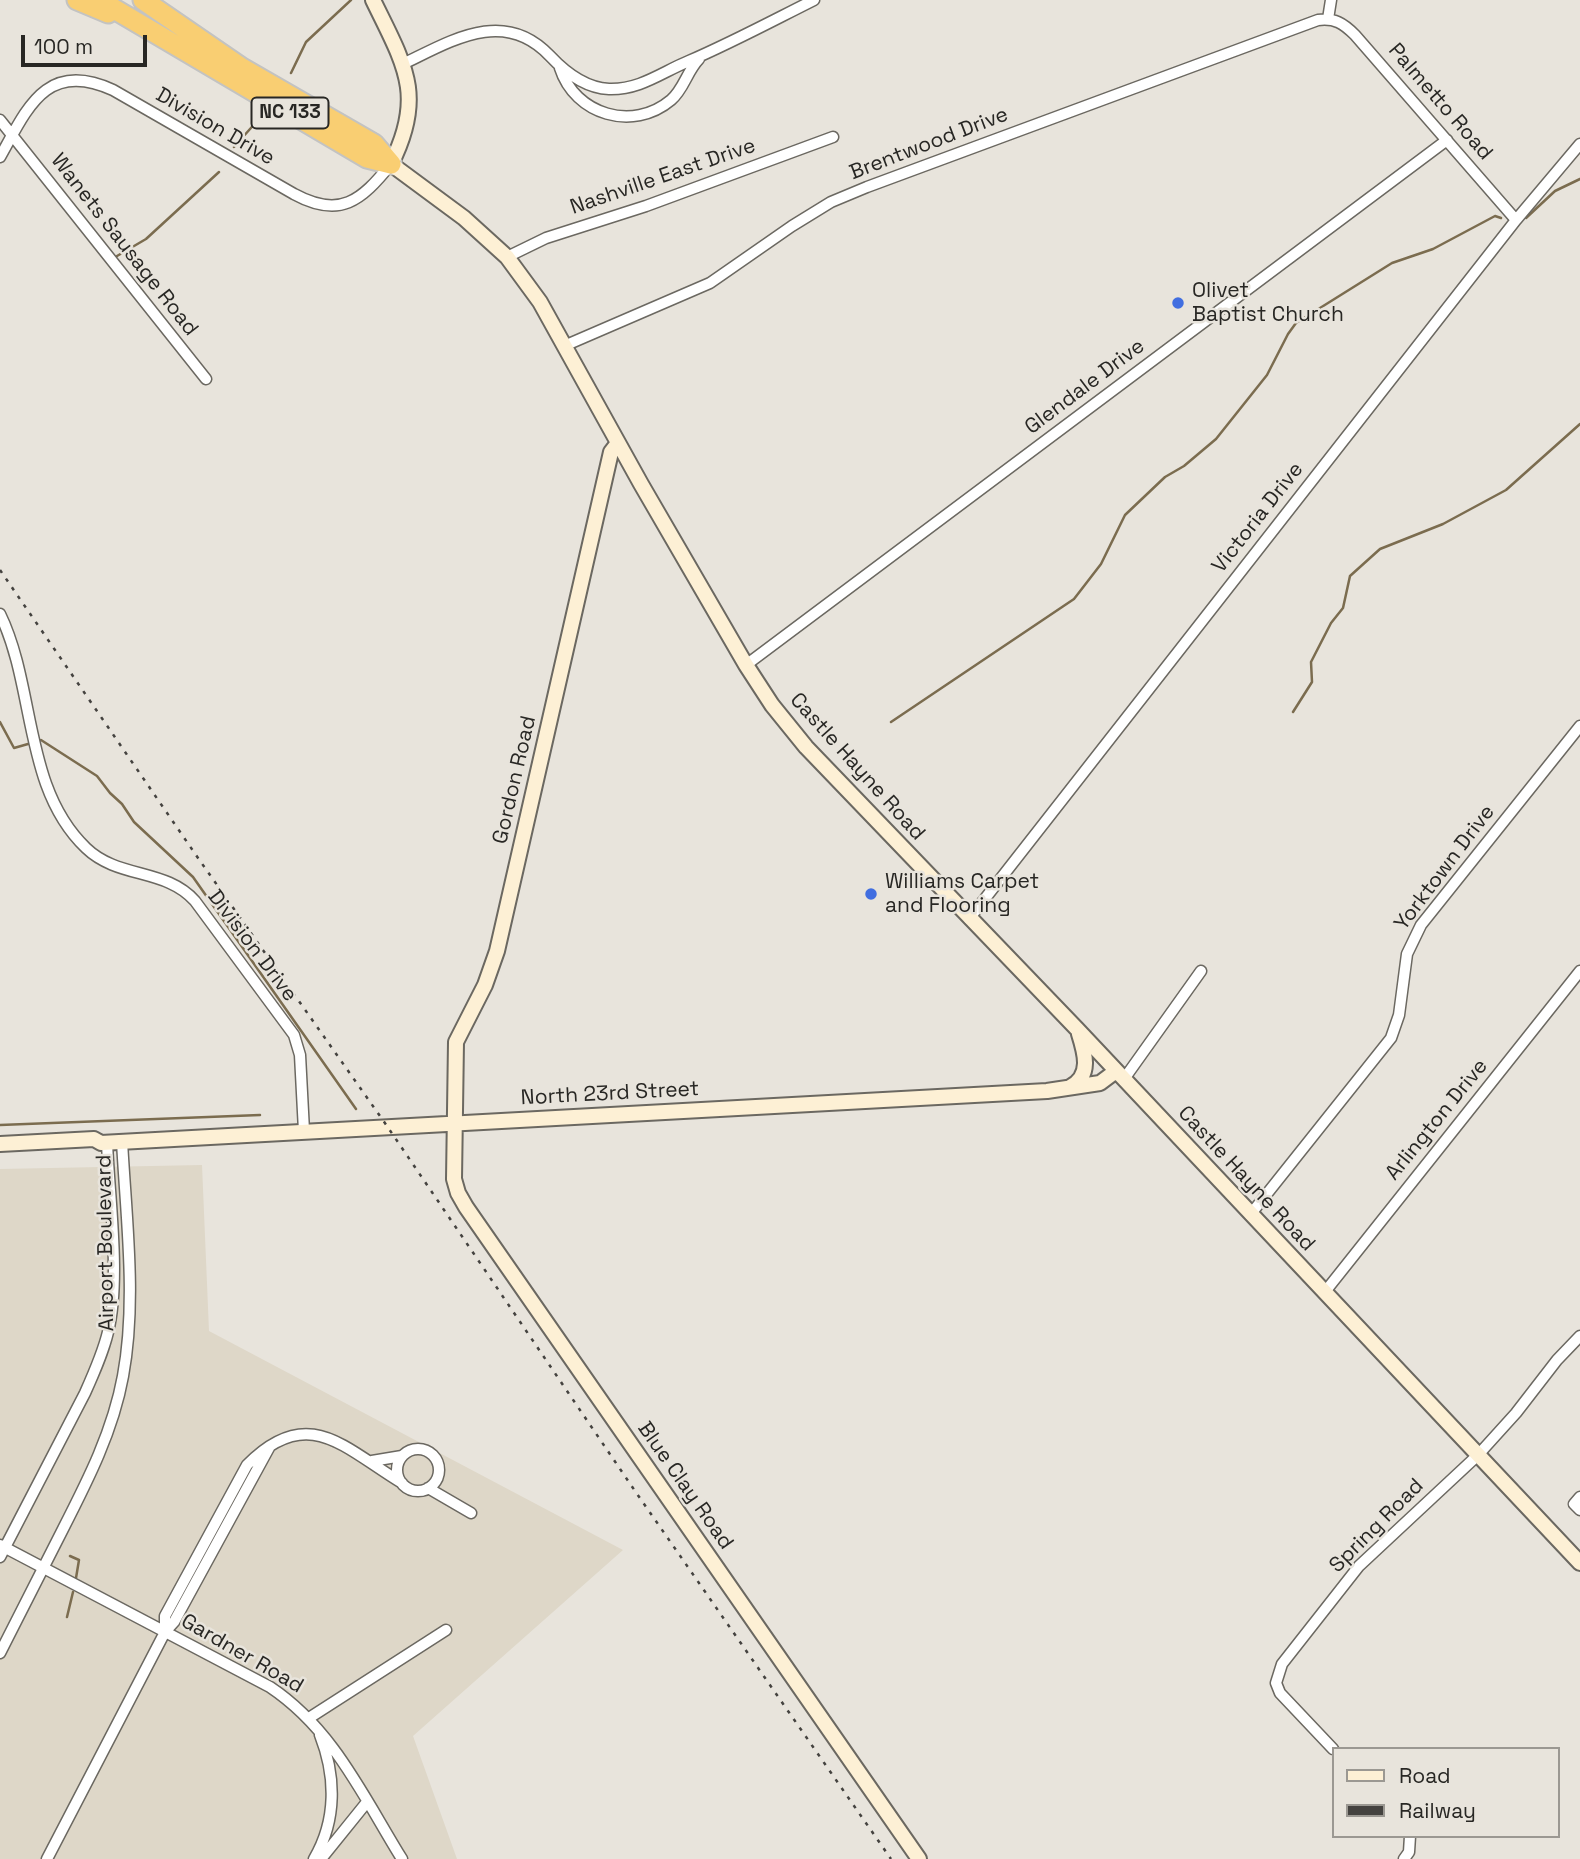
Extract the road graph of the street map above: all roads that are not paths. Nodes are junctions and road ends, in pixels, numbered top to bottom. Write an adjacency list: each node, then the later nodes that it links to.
1 (77, 0): 9 (highway)
2 (99, 0): 9 (highway, NC 133)
3 (120, 0): 13 (highway)
4 (143, 0): 13 (highway, NC 133)
5 (373, 0): 11 (main road)
6 (814, 0): 10 (street)
7 (1331, 0): 8 (street)
8 (1328, 19): 17 (street, Palmetto Road); 23 (street, Brentwood Drive)
9 (192, 56): 20 (highway, NC 133)
10 (700, 57): 12 (street); 12 (street)
11 (403, 64): 12 (street); 20 (main road)
12 (560, 67)
13 (242, 68): 20 (highway, NC 133)
14 (0, 120): 15 (street, Wanets Sausage Road)
15 (12, 135): 19 (street, Division Drive); 20 (street, Division Drive); 24 (street, Wanets Sausage Road)
16 (833, 137): 22 (street, Nashville East Drive)
17 (1447, 140): 21 (street, Palmetto Road); 27 (street, Glendale Drive)
18 (1580, 144): 21 (street, Victoria Drive)
19 (0, 157)
20 (390, 164): 22 (main road, Castle Hayne Road / NC 133)
21 (1516, 220): 29 (street, Victoria Drive)
22 (507, 257): 23 (main road, Castle Hayne Road / NC 133)
23 (564, 346): 25 (main road, Castle Hayne Road / NC 133)
24 (206, 379)
25 (618, 443): 27 (main road, Castle Hayne Road / NC 133); 35 (main road, Gordon Road)
26 (0, 614): 36 (street, Division Drive)
27 (746, 665): 29 (main road, Castle Hayne Road / NC 133)
28 (1580, 726): 41 (street, Yorktown Drive)
29 (969, 919): 32 (main road, Castle Hayne Road / NC 133)
30 (1201, 971): 33 (street)
31 (1580, 971): 42 (street, Arlington Drive)
32 (1077, 1029): 33 (main road, Castle Hayne Road / NC 133); 34 (main road)
33 (1120, 1075): 34 (main road, North 23rd Street); 41 (main road, Castle Hayne Road / NC 133)
34 (1064, 1090): 35 (main road, North 23rd Street)
35 (454, 1124): 36 (main road, North 23rd Street); 66 (main road, Blue Clay Road)
36 (304, 1131): 37 (main road, North 23rd Street)
37 (122, 1141): 38 (main road, North 23rd Street); 54 (street, Airport Boulevard)
38 (104, 1142): 39 (main road, North 23rd Street); 40 (main road, North 23rd Street); 52 (street, Airport Boulevard)
39 (0, 1144)
40 (0, 1152)
41 (1250, 1215): 42 (main road, Castle Hayne Road / NC 133)
42 (1324, 1293): 44 (main road, Castle Hayne Road / NC 133)
43 (1580, 1336): 44 (street, Spring Road)
44 (1478, 1455): 53 (main road, Castle Hayne Road / NC 133); 59 (street, Spring Road)
45 (402, 1456): 46 (street); 47 (street); 48 (street)
46 (372, 1461): 47 (street); 56 (street)
47 (402, 1483): 48 (street)
48 (428, 1488): 51 (street)
49 (1580, 1497): 50 (street)
50 (1580, 1510)
51 (471, 1513)
52 (2, 1550): 54 (street, Gardner Road)
53 (1580, 1563)
54 (43, 1568): 56 (street, Gardner Road); 57 (street, Airport Boulevard)
55 (446, 1630): 58 (street)
56 (165, 1632): 58 (street, Gardner Road); 62 (street)
57 (0, 1653)
58 (313, 1722): 60 (street, Gardner Road); 63 (street)
59 (1332, 1748)
60 (367, 1802): 64 (street); 65 (street, Gardner Road)
61 (1410, 1838): 67 (street)
62 (47, 1859)
63 (314, 1859)
64 (321, 1859)
65 (402, 1859)
66 (919, 1859)
67 (1404, 1859)

